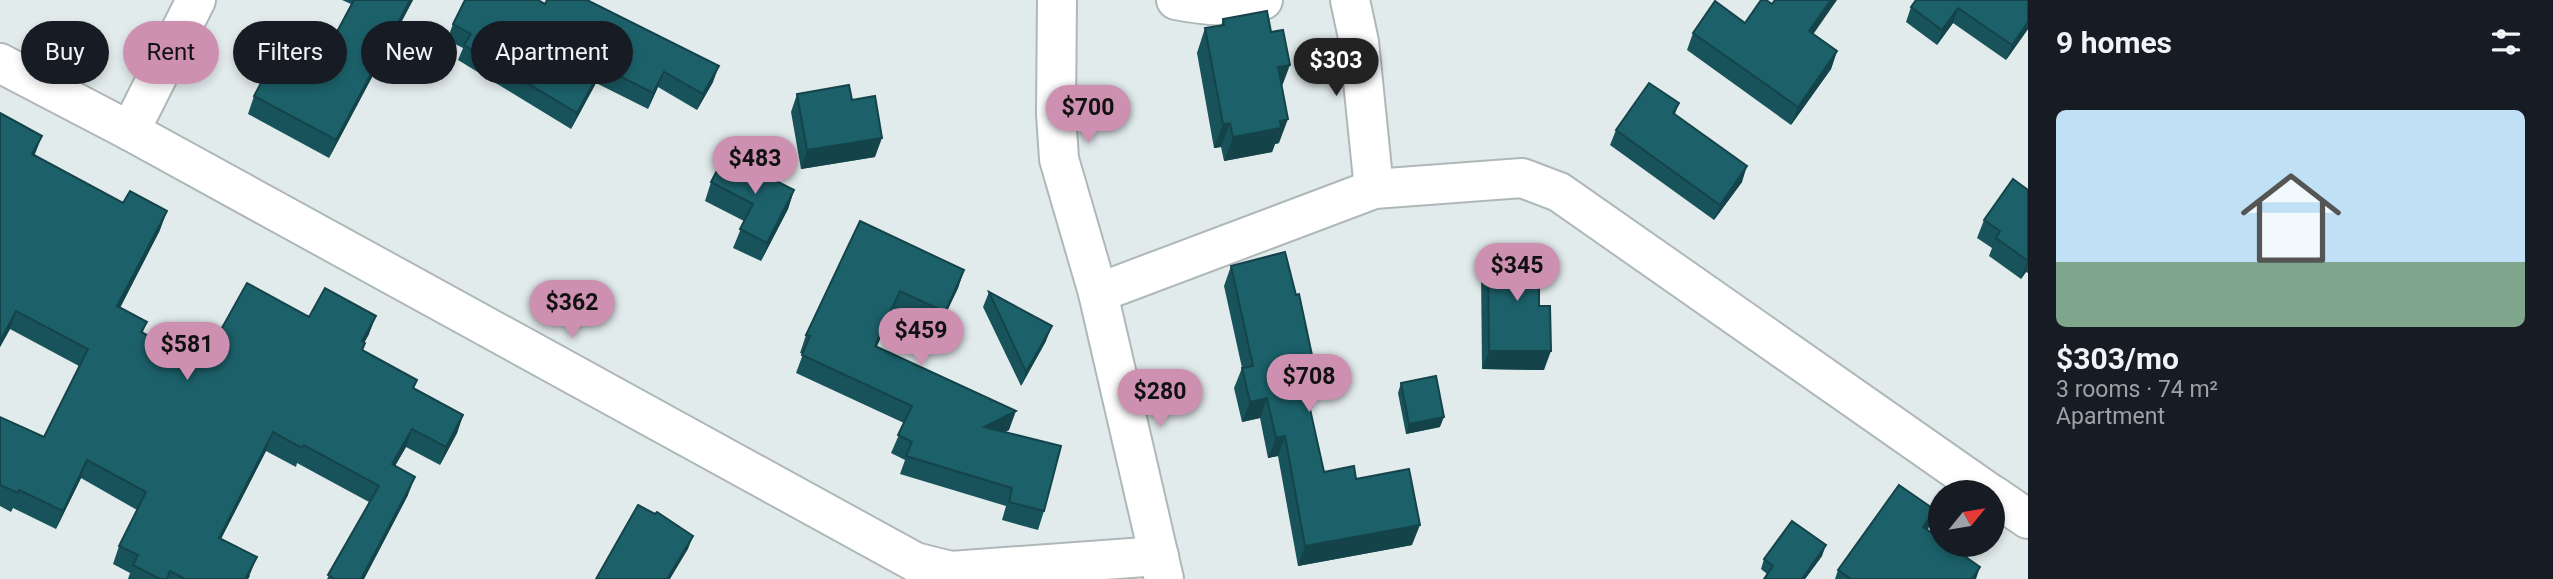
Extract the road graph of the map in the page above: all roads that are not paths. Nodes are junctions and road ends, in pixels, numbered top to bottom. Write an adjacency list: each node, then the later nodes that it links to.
1 (196, 0): 7 (street)
2 (1057, 0): 9 (street)
3 (1176, 0): 4 (street)
4 (1263, 0)
5 (1350, 0): 8 (street)
6 (0, 63): 7 (street)
7 (130, 131): 13 (street)
8 (1374, 189): 9 (street); 10 (street)
9 (1098, 293): 13 (street)
10 (1971, 480)
11 (2006, 504): 12 (street)
12 (2028, 519)
13 (1161, 568)

